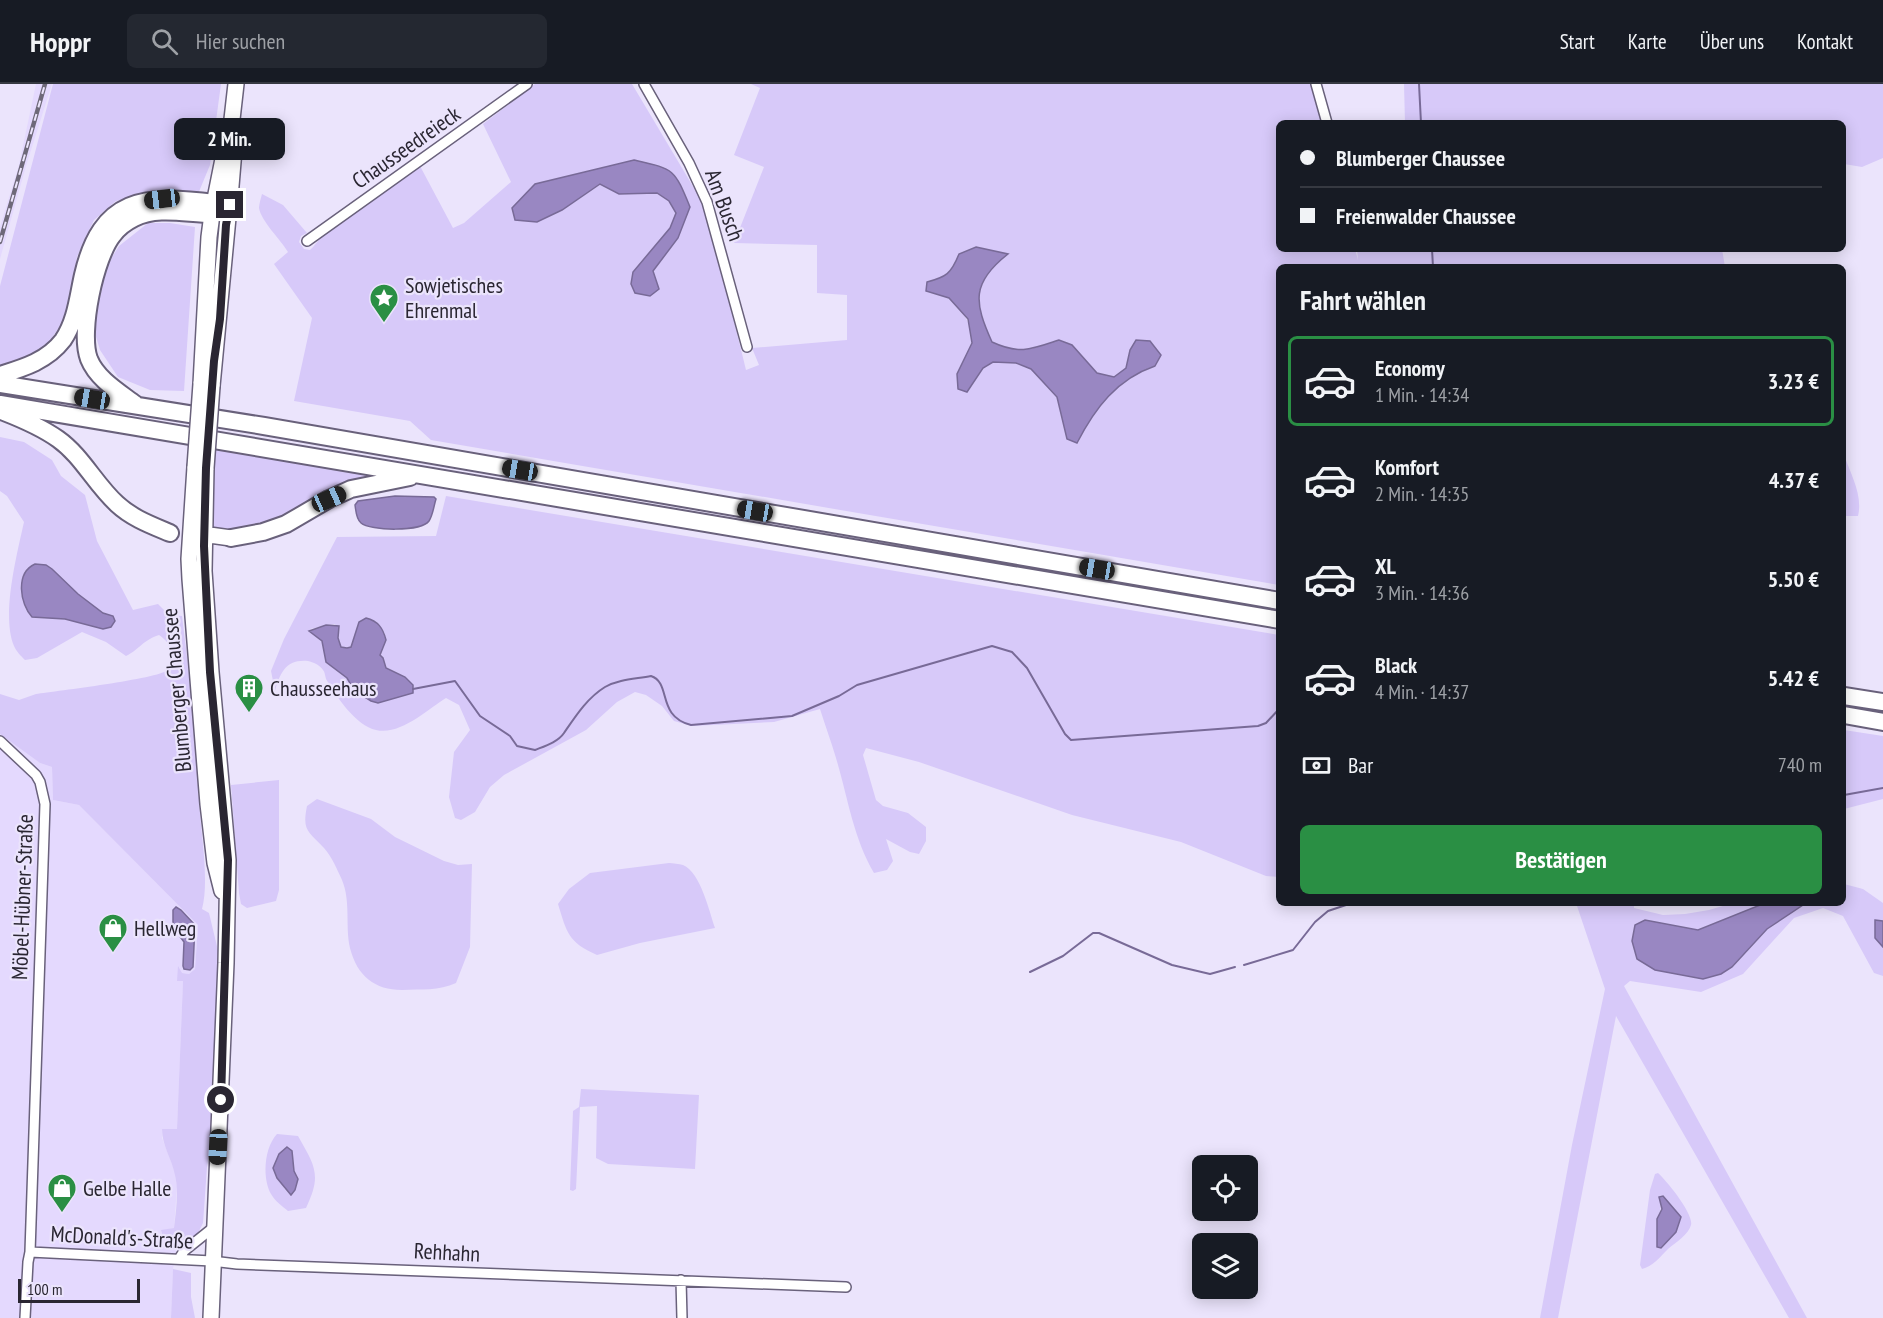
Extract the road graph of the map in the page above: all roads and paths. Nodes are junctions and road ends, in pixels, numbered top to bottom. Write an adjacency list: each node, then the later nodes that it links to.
1 (236, 84): 6 (main road, Blumberger Chaussee)
2 (527, 84): 7 (street, Chausseedreieck)
3 (644, 84): 8 (street, Am Busch)
4 (1316, 84): 5 (street)
5 (1326, 120)
6 (221, 210): 9 (highway); 12 (highway); 16 (main road, Blumberger Chaussee, bridge)
7 (307, 241)
8 (747, 347)
9 (0, 375)
10 (0, 384): 12 (highway)
11 (0, 404): 14 (highway)
12 (138, 406): 20 (highway)
13 (0, 410): 15 (highway)
14 (422, 475): 17 (highway); 21 (highway)
15 (170, 533): 16 (main road); 18 (main road)
16 (197, 534): 17 (main road); 18 (main road, Blumberger Chaussee); 19 (main road, Blumberger Chaussee)
17 (231, 538): 19 (main road)
18 (189, 559): 27 (main road, Blumberger Chaussee)
19 (204, 571): 27 (main road, Blumberger Chaussee)
20 (1276, 599)
21 (1276, 619)
22 (1846, 696): 23 (highway)
23 (1883, 702)
24 (1846, 715): 25 (highway)
25 (1883, 722)
26 (0, 741): 29 (street, Möbel-Hübner-Straße)
27 (226, 908): 28 (main road, Blumberger Chaussee)
28 (214, 1227): 30 (street); 31 (main road, Blumberger Chaussee)
29 (30, 1252): 30 (street, McDonald's-Straße); 34 (street, Möbel-Hübner-Straße)
30 (179, 1259): 31 (street, McDonald's-Straße)
31 (212, 1261): 32 (street, Rehhahn); 35 (main road, Blumberger Chaussee)
32 (681, 1280): 33 (street, Rehhahn); 36 (street)
33 (846, 1287)
34 (25, 1318)
35 (211, 1318)
36 (681, 1318)

